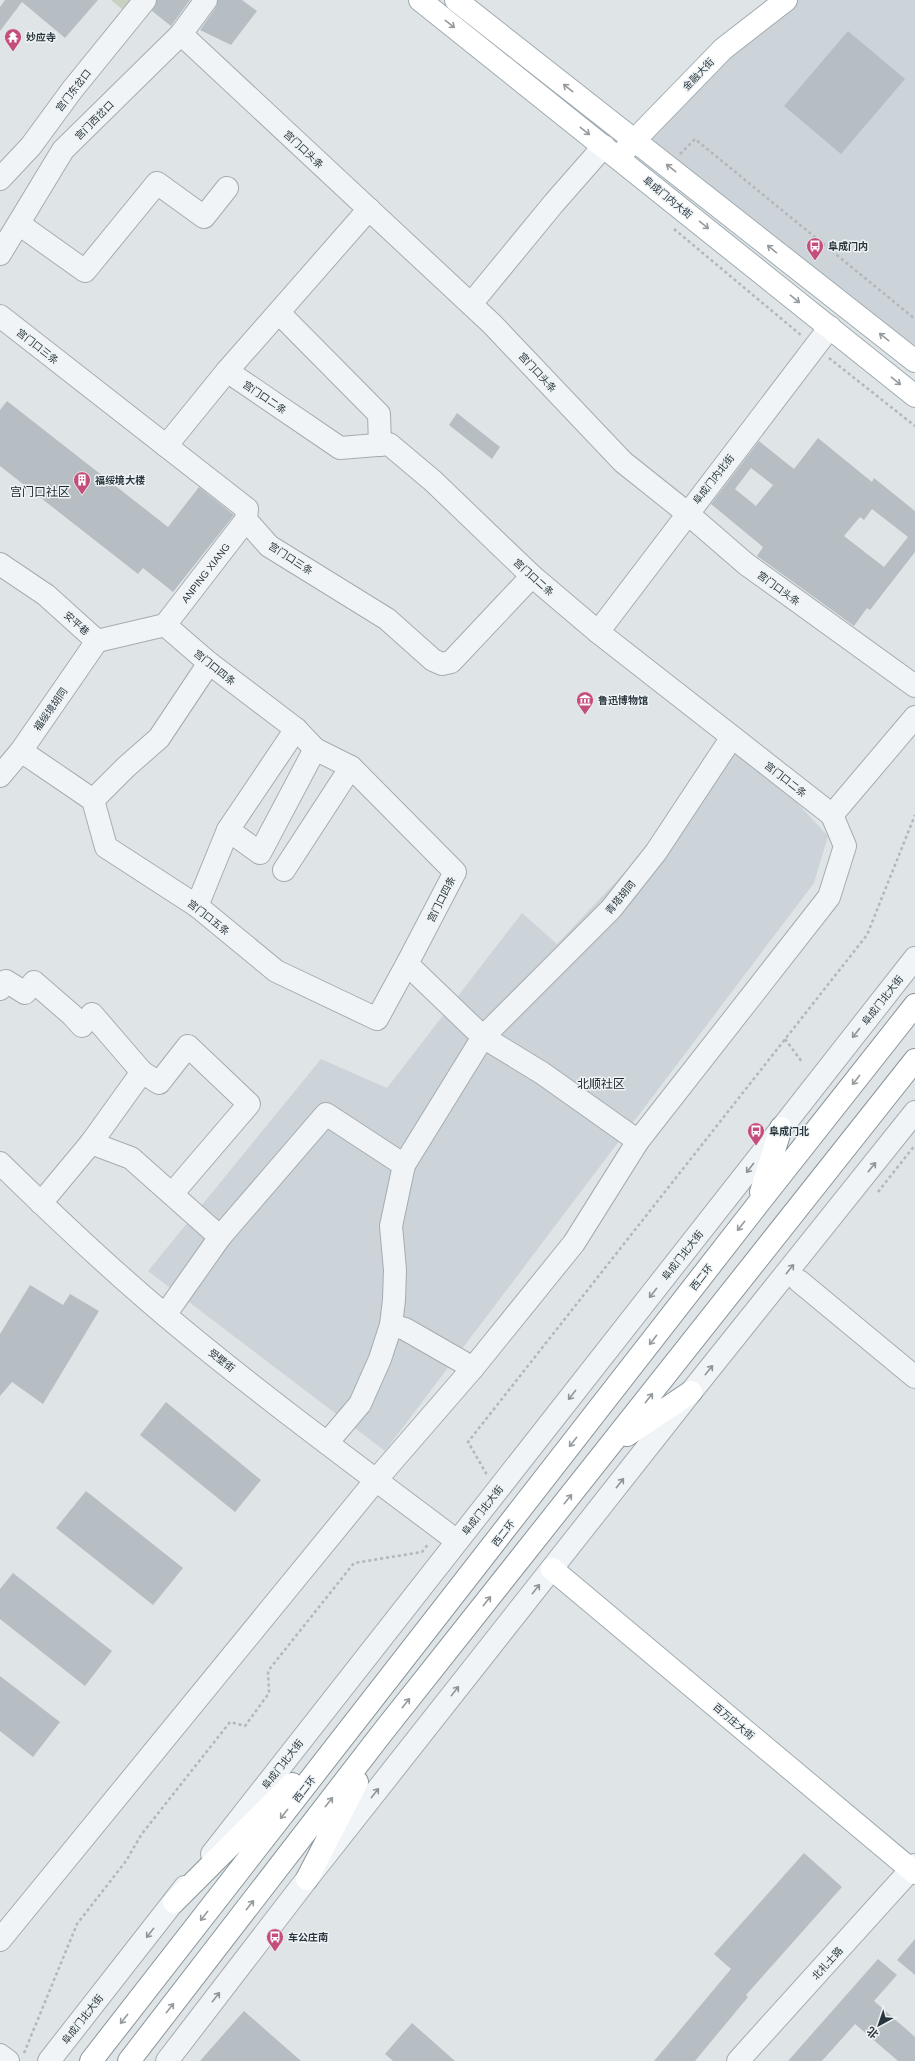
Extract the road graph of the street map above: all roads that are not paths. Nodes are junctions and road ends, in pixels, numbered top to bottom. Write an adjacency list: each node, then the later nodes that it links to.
1 (145, 0): 9 (street, 宫门东岔口)
2 (206, 0): 6 (street, 宫门西岔口)
3 (420, 0): 8 (main road, 阜成门内大街, one-way to 8)
4 (456, 0): 7 (main road, one-way to 4)
5 (786, 0): 7 (main road, 金融大街)
6 (181, 34): 11 (street, 宫门口头条); 12 (street, 宫门西岔口)
7 (634, 139): 8 (main road, 金融大街); 18 (main road, one-way to 7)
8 (611, 151): 14 (street); 17 (main road, 阜成门内大街, one-way to 17)
9 (0, 179)
10 (227, 188): 12 (street)
11 (368, 209): 14 (street, 宫门口头条); 15 (street)
12 (19, 224): 13 (street, 宫门西岔口)
13 (0, 254)
14 (471, 304): 23 (street, 宫门口头条)
15 (279, 313): 19 (street); 21 (street)
16 (0, 316): 22 (street, 宫门口三条)
17 (830, 327): 20 (main road, 阜成门内大街, one-way to 20); 23 (street, 阜成门内北街)
18 (915, 362)
19 (227, 371): 21 (street, 宫门口二条); 22 (street)
20 (915, 396)
21 (380, 445): 26 (street, 宫门口二条)
22 (166, 446): 24 (street, 宫门口三条)
23 (687, 513): 28 (street, 阜成门内北街); 31 (street, 宫门口头条)
24 (246, 520): 26 (street, 宫门口三条); 27 (street, ANPING XIANG)
25 (0, 564): 29 (street, 安平巷)
26 (532, 576): 28 (street, 宫门口二条)
27 (165, 625): 29 (street, 安平巷); 30 (street, 宫门口四条)
28 (598, 632): 34 (street, 宫门口二条)
29 (97, 641): 36 (street, 福绥境胡同)
30 (209, 663): 33 (street, 宫门口四条); 39 (street)
31 (915, 686)
32 (915, 717): 40 (street)
33 (296, 730): 35 (street, 宫门口四条); 41 (street)
34 (732, 737): 40 (street, 宫门口二条); 48 (street, 青塔胡同)
35 (316, 748): 37 (street, 宫门口四条); 41 (street)
36 (22, 751): 38 (street, 福绥境胡同); 39 (street)
37 (351, 767): 42 (street); 45 (street, 宫门口四条)
38 (0, 776)
39 (93, 800): 43 (street, 宫门口五条)
40 (832, 814): 53 (street)
41 (228, 830): 43 (street)
42 (284, 870)
43 (198, 906): 45 (street, 宫门口五条)
44 (915, 958): 52 (street, 阜成门北大街, one-way to 52)
45 (408, 964): 48 (street)
46 (0, 989): 50 (street)
47 (915, 1005): 59 (main road, 西二环, one-way to 59)
48 (483, 1037): 53 (street); 56 (street, 青塔胡同)
49 (915, 1060): 68 (main road, one-way to 49)
50 (142, 1072): 54 (street); 57 (street)
51 (915, 1112): 66 (street, one-way to 51)
52 (781, 1128): 59 (main road); 70 (street, 阜成门北大街, one-way to 70)
53 (638, 1141): 64 (street)
54 (91, 1144): 57 (street); 58 (street)
55 (0, 1163): 58 (street, 受壁街)
56 (404, 1165): 60 (street); 63 (street, 青塔胡同)
57 (172, 1194): 60 (street)
58 (41, 1203): 62 (street, 受壁街)
59 (758, 1204): 72 (main road, 西二环, one-way to 72)
60 (220, 1238): 62 (street)
61 (800, 1281): 65 (street)
62 (165, 1315): 67 (street, 受壁街)
63 (391, 1325): 64 (street); 67 (street, 青塔胡同)
64 (473, 1368): 69 (street)
65 (915, 1377)
66 (691, 1392): 68 (main road); 71 (street, one-way to 66)
67 (327, 1443): 69 (street, 受壁街)
68 (611, 1445): 73 (main road, one-way to 68)
69 (376, 1480): 70 (street, 受壁街); 77 (street)
70 (449, 1535): 76 (street, 阜成门北大街)
71 (552, 1569): 74 (main road, 百万庄大街); 75 (street, one-way to 71)
72 (360, 1716): 76 (main road); 81 (main road, 西二环, one-way to 81)
73 (382, 1733): 75 (main road); 82 (main road, one-way to 73)
74 (914, 1869): 84 (street, 北礼士路)
75 (307, 1879): 83 (street, one-way to 75)
76 (174, 1902): 80 (street, 阜成门北大街, one-way to 80)
77 (0, 1940)
78 (0, 2055): 79 (street)
79 (15, 2057)
80 (49, 2061)
81 (91, 2061)
82 (129, 2061)
83 (167, 2061)
84 (738, 2061)

